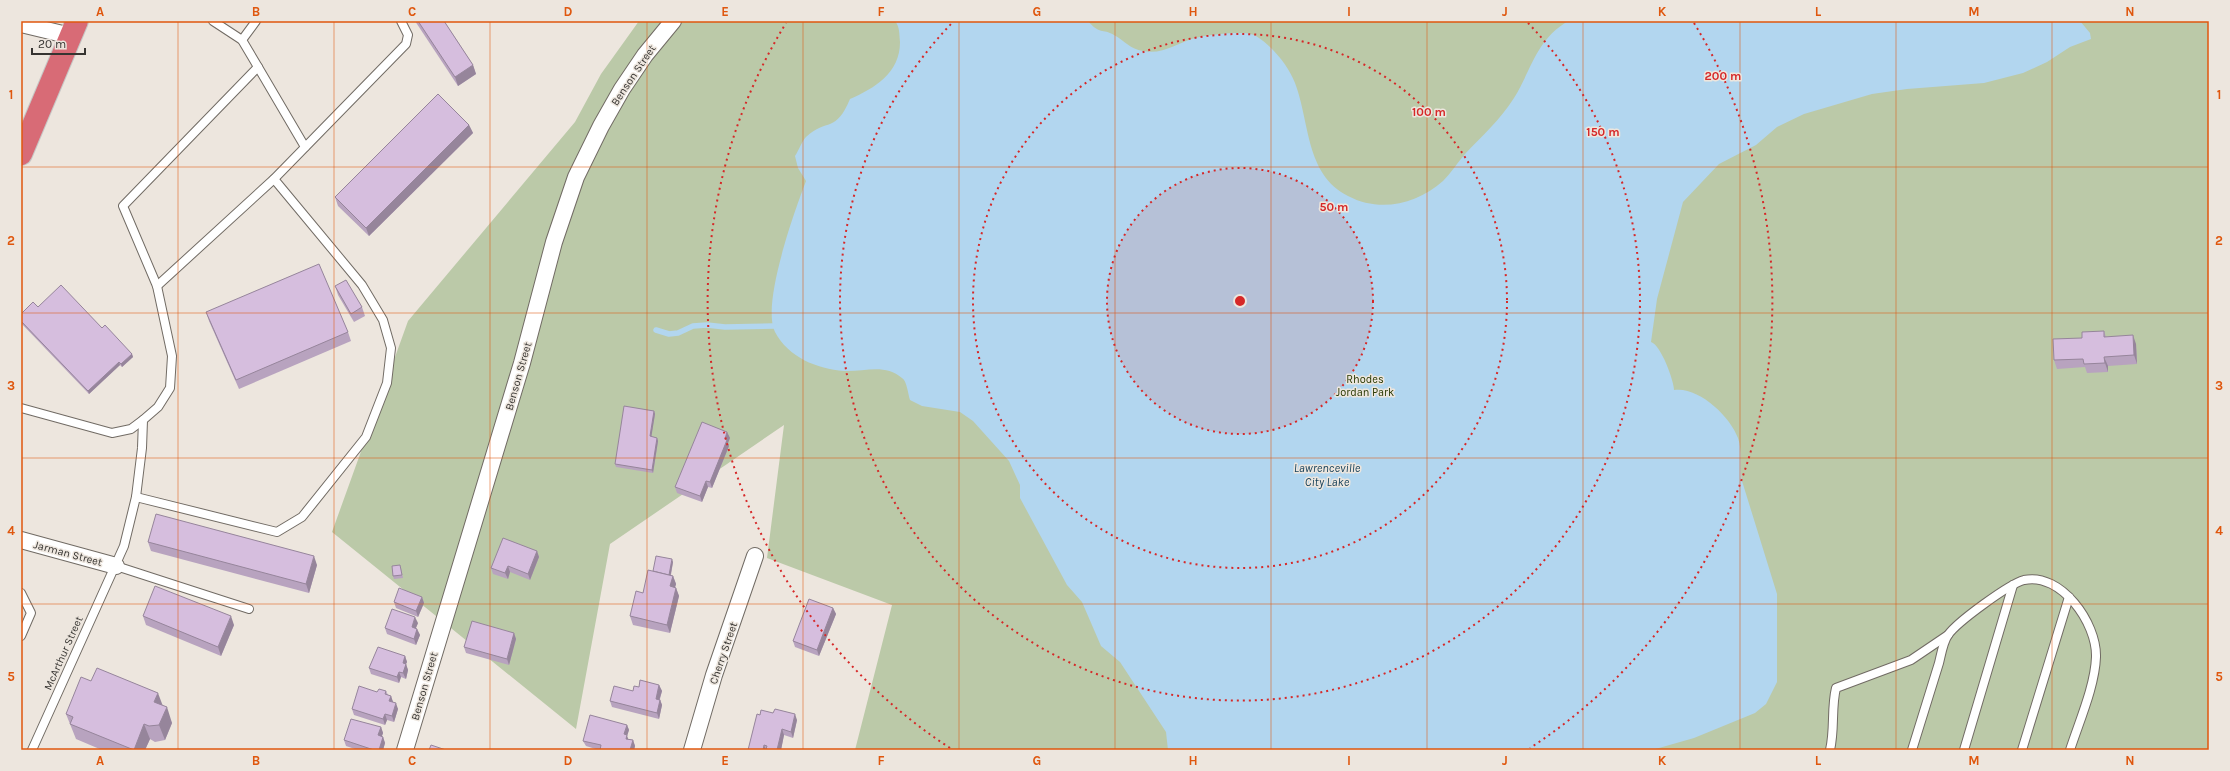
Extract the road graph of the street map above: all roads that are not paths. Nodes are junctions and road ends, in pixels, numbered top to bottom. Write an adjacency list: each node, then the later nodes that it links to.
1 (213, 21): 7 (lane)
2 (256, 21): 7 (lane)
3 (401, 21): 9 (lane)
4 (673, 21): 26 (street, Benson Street)
5 (21, 24): 6 (street)
6 (74, 28): 10 (highway)
7 (242, 40): 8 (lane)
8 (258, 66): 9 (lane); 12 (lane)
9 (305, 147): 11 (lane)
10 (21, 154)
11 (274, 179): 12 (lane); 15 (lane)
12 (157, 286): 14 (lane)
13 (21, 408): 14 (lane)
14 (143, 420): 15 (lane, McArthur Street)
15 (136, 497): 18 (lane, McArthur Street)
16 (21, 540): 18 (street, Jarman Street)
17 (755, 556): 27 (street, Cherry Street)
18 (116, 566): 22 (lane); 25 (lane, McArthur Street)
19 (2013, 585): 21 (lane); 23 (lane); 30 (lane)
20 (21, 593): 24 (lane)
21 (2069, 598): 31 (lane); 32 (lane)
22 (249, 609)
23 (1948, 635): 28 (lane); 29 (lane)
24 (21, 636)
25 (32, 750)
26 (405, 750)
27 (692, 750)
28 (1830, 750)
29 (1912, 750)
30 (1964, 750)
31 (2022, 750)
32 (2070, 750)

